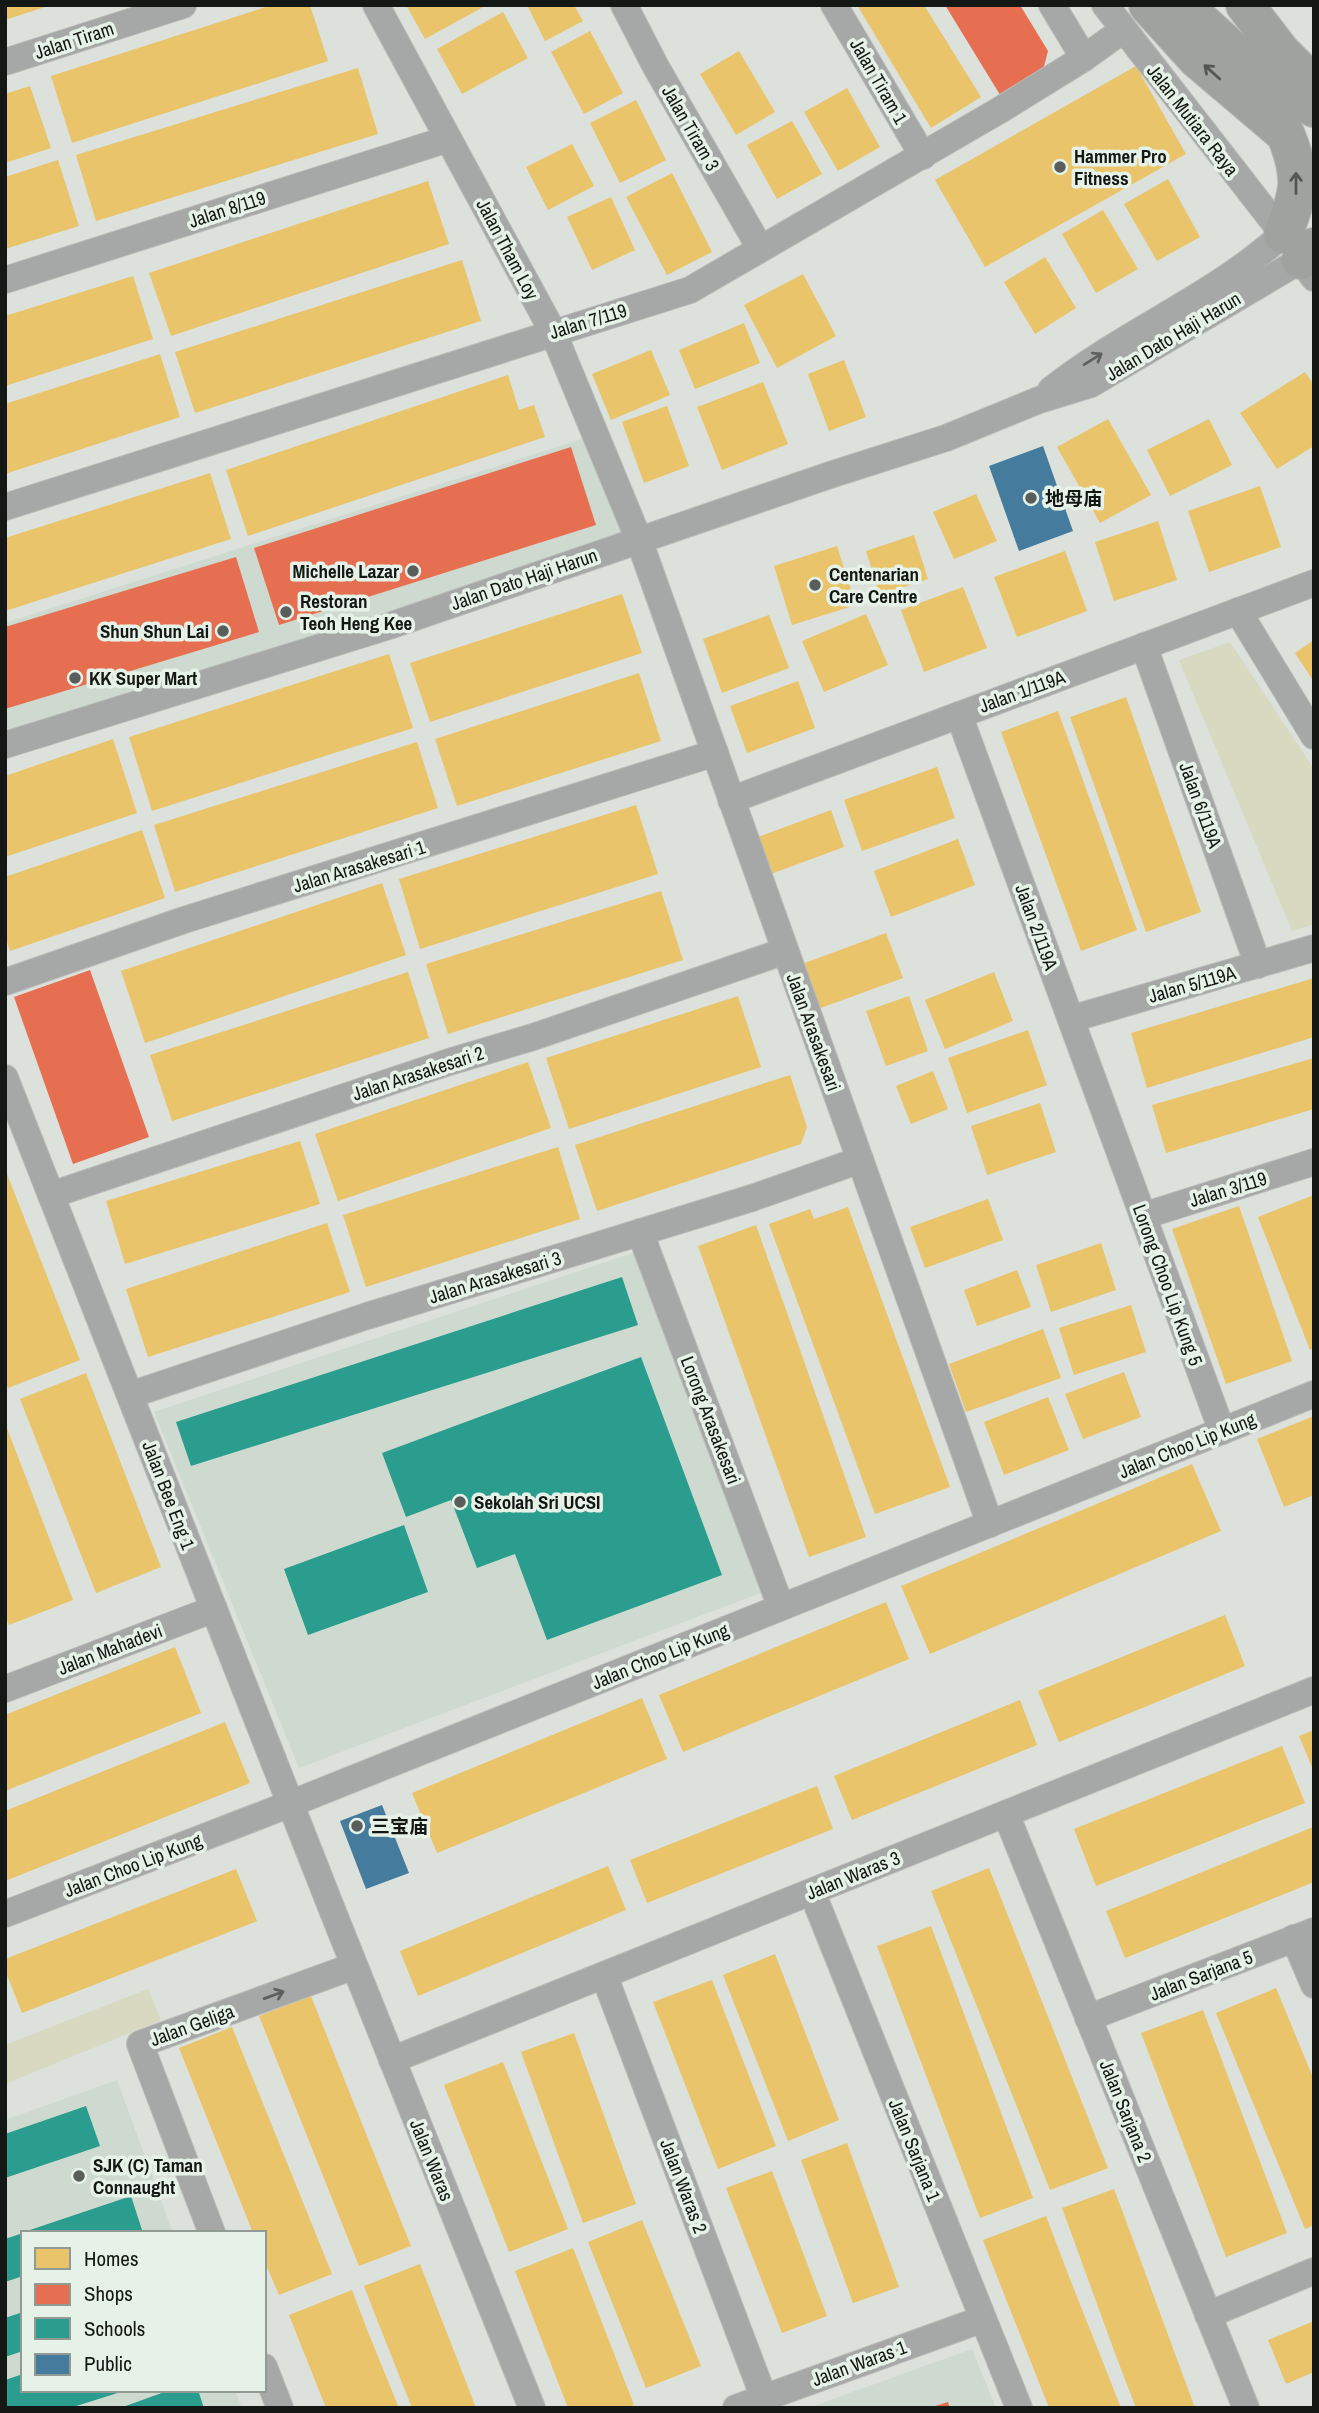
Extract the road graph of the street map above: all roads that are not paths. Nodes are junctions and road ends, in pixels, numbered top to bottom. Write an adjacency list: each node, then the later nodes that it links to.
1 (183, 5): 11 (street, Jalan Tiram)
2 (376, 5): 16 (street, Jalan Tham Loy)
3 (624, 5): 18 (street, Jalan Tiram 3)
4 (834, 5): 17 (street, Jalan Tiram 1)
5 (1052, 5): 10 (street)
6 (1105, 5): 9 (street, Jalan Mutiara Raya)
7 (1245, 5): 13 (highway)
8 (1185, 8): 12 (highway)
9 (1135, 18): 10 (street, Jalan 7/119); 15 (highway, one-way to 9); 19 (street, Jalan Mutiara Raya)
10 (1084, 58): 17 (street, Jalan 7/119)
11 (5, 62)
12 (1249, 65): 14 (highway); 15 (highway)
13 (1314, 85)
14 (1314, 108)
15 (1283, 132): 19 (highway, one-way to 15)
16 (448, 139): 20 (street, Jalan 8/119); 21 (street, Jalan Tham Loy)
17 (923, 156): 18 (street, Jalan 7/119)
18 (760, 248): 21 (street, Jalan 7/119)
19 (1303, 255): 23 (street, Jalan Dato Haji Harun)
20 (5, 280)
21 (553, 332): 22 (street, Jalan 7/119); 23 (street, Jalan Tham Loy)
22 (5, 507)
23 (639, 540): 29 (street, Jalan Dato Haji Harun); 30 (street, Jalan Arasakesari)
24 (1314, 583): 25 (street, Jalan 1/119A)
25 (1238, 611): 26 (street, Jalan 1/119A); 28 (street)
26 (1144, 646): 27 (street, Jalan 1/119A); 34 (street, Jalan 6/119A)
27 (959, 715): 31 (street, Jalan 1/119A); 36 (street, Jalan 2/119A)
28 (1314, 736)
29 (5, 745)
30 (715, 753): 31 (street, Jalan Arasakesari); 35 (street, Jalan Arasakesari 1)
31 (731, 800): 33 (street, Jalan Arasakesari)
32 (1314, 948): 34 (street, Jalan 5/119A)
33 (785, 951): 39 (street, Jalan Arasakesari); 41 (street, Jalan Arasakesari 2)
34 (1258, 965): 36 (street, Jalan 5/119A)
35 (5, 982)
36 (1071, 1019): 38 (street, Jalan 2/119A)
37 (5, 1079): 41 (street, Jalan Bee Eng 1)
38 (1114, 1140): 42 (street, Lorong Choo Lip Kung 5)
39 (860, 1160): 43 (street, Jalan Arasakesari 3); 47 (street, Jalan Arasakesari)
40 (1314, 1162): 42 (street, Jalan 3/119)
41 (51, 1195): 45 (street, Jalan Bee Eng 1)
42 (1143, 1216): 46 (street, Lorong Choo Lip Kung 5)
43 (640, 1232): 45 (street, Jalan Arasakesari 3); 48 (street, Lorong Arasakesari)
44 (1314, 1394): 46 (street, Jalan Choo Lip Kung)
45 (130, 1395): 49 (street, Jalan Bee Eng 1)
46 (1222, 1431): 47 (street, Jalan Choo Lip Kung)
47 (990, 1524): 48 (street, Jalan Choo Lip Kung)
48 (781, 1607): 52 (street, Jalan Choo Lip Kung)
49 (214, 1609): 50 (street, Jalan Mahadevi); 52 (street, Jalan Bee Eng 1)
50 (5, 1689)
51 (1314, 1690): 53 (street, Jalan Waras 3)
52 (290, 1804): 55 (street, Jalan Bee Eng 1); 56 (street, Jalan Choo Lip Kung)
53 (1006, 1814): 54 (street, Jalan Waras 3); 61 (street, Jalan Sarjana 2)
54 (812, 1892): 59 (street, Jalan Waras 3); 66 (street, Jalan Sarjana 1)
55 (333, 1912): 58 (street, Jalan Waras)
56 (5, 1914)
57 (1304, 1935): 60 (street); 61 (street, Jalan Sarjana 5)
58 (354, 1966): 62 (street, Jalan Waras); 63 (street, Jalan Geliga, one-way to 58)
59 (604, 1975): 62 (street, Jalan Waras 3); 68 (street, Jalan Waras 2)
60 (1314, 1985)
61 (1088, 2018): 65 (street, Jalan Sarjana 2)
62 (392, 2060): 70 (street, Jalan Waras)
63 (211, 2231)
64 (1314, 2271): 65 (street)
65 (1208, 2315): 73 (street, Jalan Sarjana 2)
66 (983, 2319): 68 (street, Jalan Waras 1); 72 (street, Jalan Sarjana 1)
67 (266, 2372): 69 (street)
68 (764, 2398): 71 (street, Jalan Waras 1)
69 (280, 2408)
70 (532, 2408)
71 (736, 2408)
72 (1019, 2408)
73 (1246, 2408)

